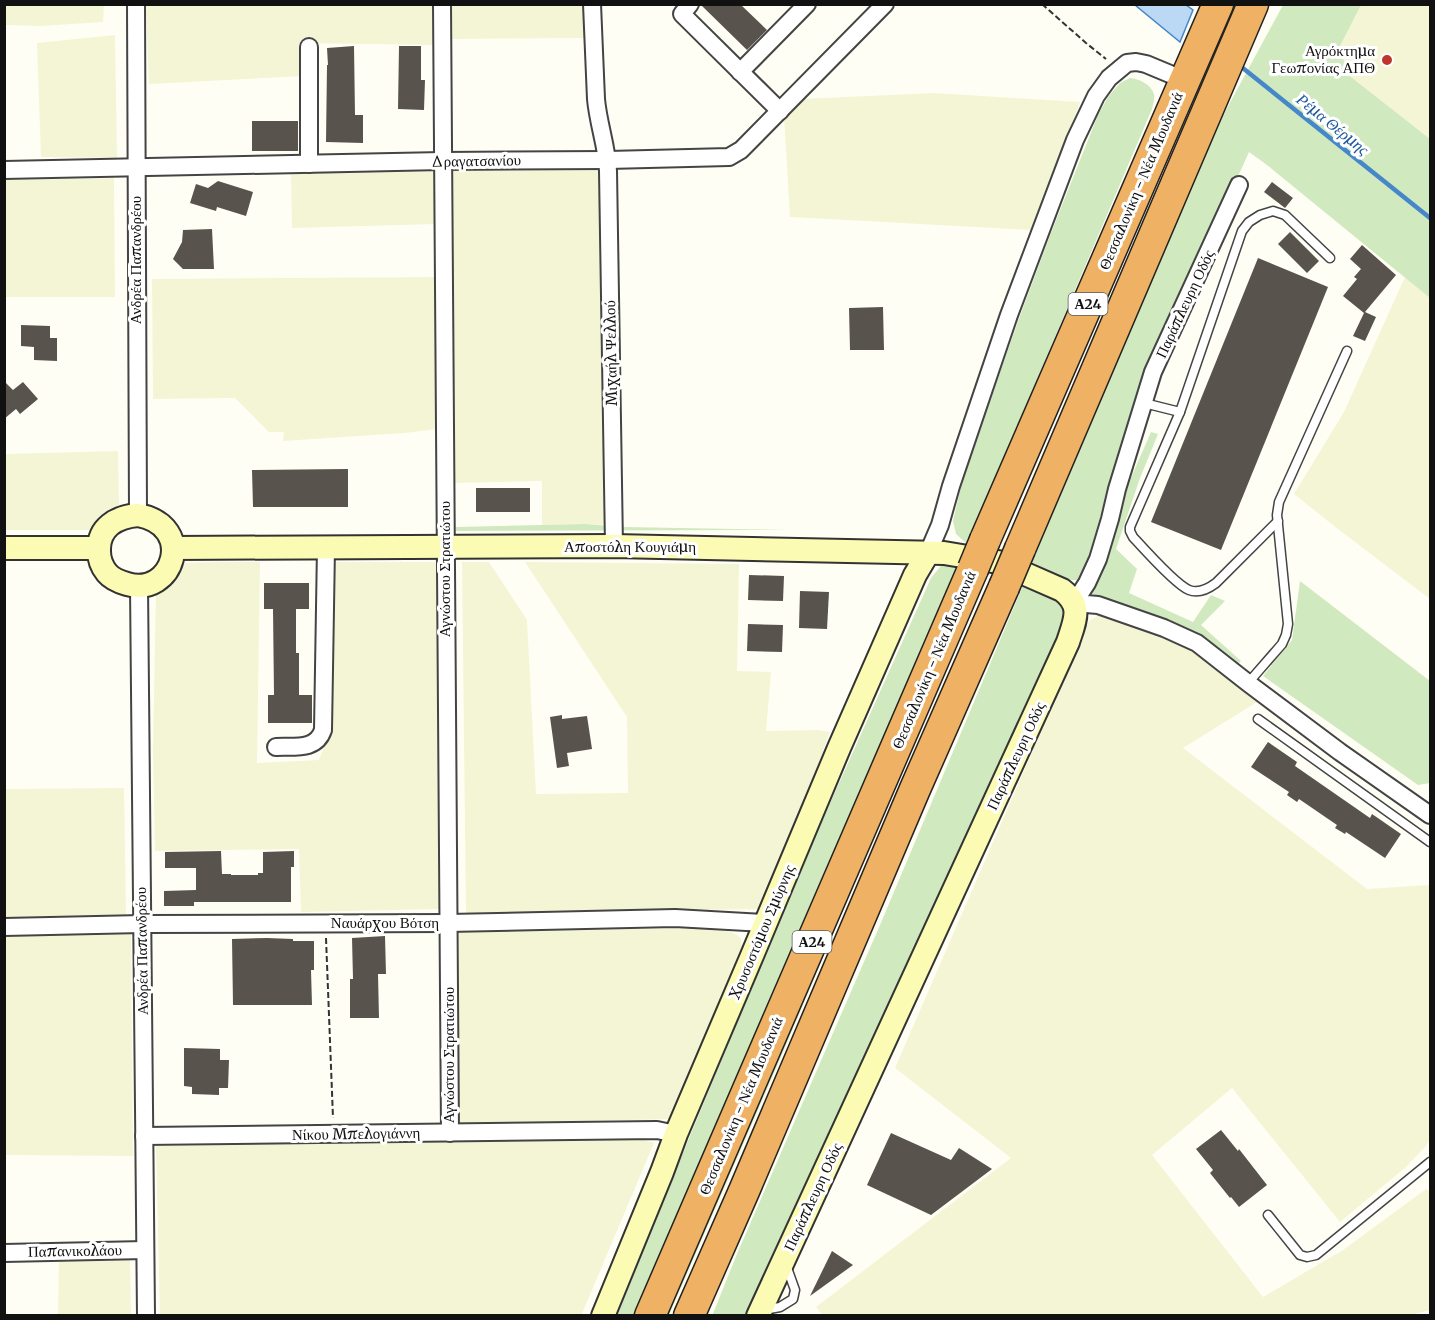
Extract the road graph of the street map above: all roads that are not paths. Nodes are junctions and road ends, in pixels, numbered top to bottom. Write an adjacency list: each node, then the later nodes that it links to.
1 (136, 4): 16 (street, Ανδρέα Παπανδρέου)
2 (442, 4): 14 (street, Αγνώστου Στρατιώτου)
3 (592, 4): 13 (street, Μιχαήλ Ψελλού)
4 (690, 4): 11 (street)
5 (807, 4): 11 (street)
6 (885, 4): 12 (street, Δραγατσανίου)
7 (1253, 4): 58 (highway, Α24, bridge)
8 (1217, 6): 10 (highway, Θεσσαλονίκη - Νέα Μουδανιά / Α24)
9 (309, 47): 15 (street)
10 (1180, 71): 32 (street); 57 (highway, Θεσσαλονίκη - Νέα Μουδανιά / Α24, bridge)
11 (741, 72): 12 (street)
12 (780, 111): 13 (street, Δραγατσανίου)
13 (608, 160): 14 (street, Δραγατσανίου); 25 (street, Μιχαήλ Ψελλού)
14 (443, 161): 15 (street, Δραγατσανίου); 27 (street, Αγνώστου Στρατιώτου)
15 (309, 164): 16 (street, Δραγατσανίου)
16 (136, 167): 17 (street, Δραγατσανίου); 23 (street, Ανδρέα Παπανδρέου)
17 (4, 170)
18 (1239, 185): 21 (street, Παράπλευρη Οδός)
19 (1330, 258): 22 (lane)
20 (1347, 351): 24 (lane)
21 (1144, 403): 22 (lane); 35 (street, Παράπλευρη Οδός)
22 (1180, 412): 24 (lane)
23 (138, 515): 29 (street); 30 (street)
24 (1278, 521): 36 (lane)
25 (614, 546): 27 (street, Αποστόλη Κουγιάμη); 31 (street, Αποστόλη Κουγιάμη)
26 (326, 547): 27 (street, Αποστόλη Κουγιάμη); 30 (street, Αποστόλη Κουγιάμη); 38 (street)
27 (445, 547): 43 (street, Αγνώστου Στρατιώτου)
28 (4, 548): 29 (street)
29 (99, 548): 34 (street)
30 (173, 548): 34 (street)
31 (892, 551): 32 (street, Αποστόλη Κουγιάμη); 33 (street)
32 (928, 553): 33 (street, Χρυσοστόμου Σμύρνης); 35 (street, Αποστόλη Κουγιάμη)
33 (915, 574): 44 (street, Χρυσοστόμου Σμύρνης)
34 (138, 586): 45 (street, Ανδρέα Παπανδρέου)
35 (1074, 603): 36 (street); 54 (street, Παράπλευρη Οδός)
36 (1248, 683): 39 (street)
37 (1258, 719): 40 (lane)
38 (276, 747)
39 (1340, 752): 40 (lane); 41 (street)
40 (1328, 768): 42 (lane)
41 (1431, 815)
42 (1431, 842)
43 (448, 923): 44 (street, Ναυάρχου Βότση); 45 (street, Ναυάρχου Βότση); 47 (street, Αγνώστου Στρατιώτου)
44 (766, 923): 48 (street, Χρυσοστόμου Σμύρνης)
45 (142, 924): 46 (street, Ναυάρχου Βότση); 49 (street, Ανδρέα Παπανδρέου)
46 (4, 927)
47 (450, 1133): 48 (street, Νίκου Μπελογιάννη); 49 (street, Νίκου Μπελογιάννη)
48 (676, 1134): 56 (street, Χρυσοστόμου Σμύρνης)
49 (144, 1136): 52 (street, Ανδρέα Παπανδρέου)
50 (1431, 1162): 51 (lane)
51 (1269, 1215)
52 (145, 1250): 53 (street, Παπανικολάου); 55 (street, Ανδρέα Παπανδρέου)
53 (4, 1253)
54 (766, 1311): 59 (lane)
55 (146, 1316)
56 (603, 1316)
57 (650, 1316)
58 (689, 1316)
59 (788, 1316)

